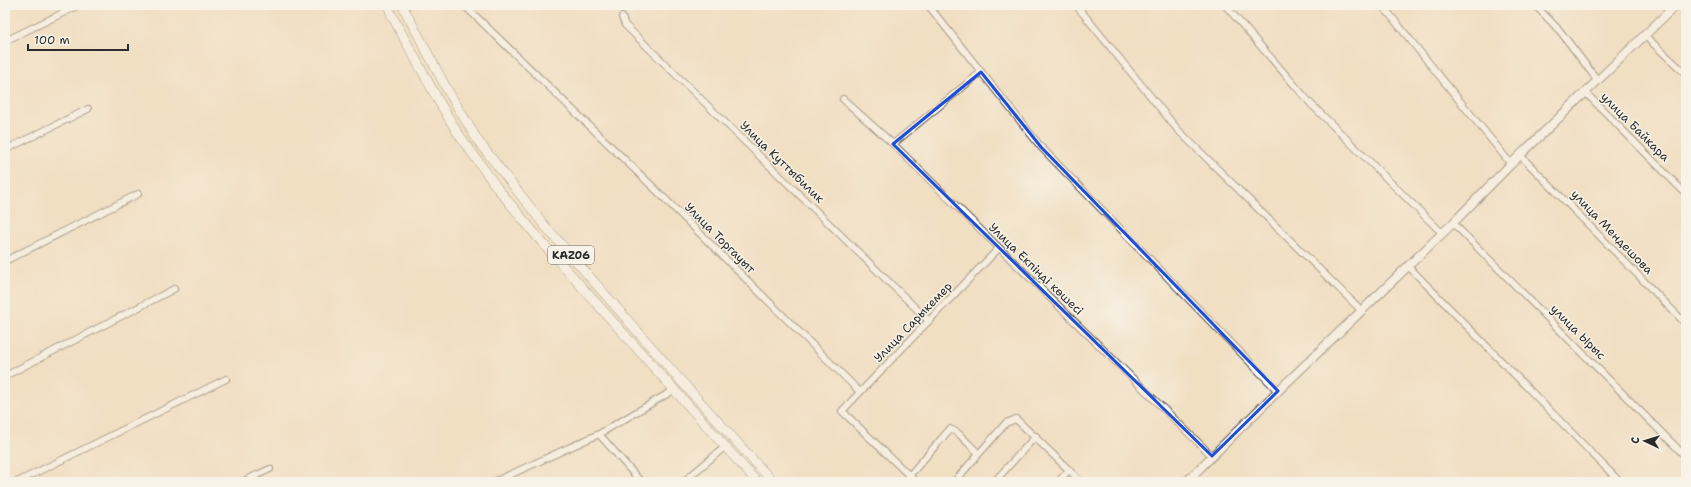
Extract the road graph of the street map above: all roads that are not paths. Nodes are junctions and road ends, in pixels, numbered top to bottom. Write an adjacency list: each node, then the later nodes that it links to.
1 (79, 5): 11 (street)
2 (388, 5): 30 (highway, KАZ06)
3 (464, 5): 42 (street, Улица Торгауыт)
4 (928, 5): 15 (street)
5 (1076, 5): 35 (street)
6 (1225, 5): 28 (street)
7 (1382, 5): 24 (street)
8 (1536, 5): 17 (street)
9 (1676, 5): 13 (main road)
10 (405, 6): 29 (highway, KАZ06)
11 (66, 8): 14 (street)
12 (622, 17): 36 (street, Улица Куттыбилик)
13 (1645, 36): 16 (street); 17 (main road)
14 (5, 41)
15 (981, 72): 21 (street); 41 (street)
16 (1686, 74)
17 (1598, 81): 18 (main road)
18 (1586, 93): 23 (main road); 26 (street, улица Байкара)
19 (843, 99): 21 (street, Улица Екпінді көшесі)
20 (88, 109): 22 (street)
21 (893, 144): 31 (street, Улица Екпінді көшесі)
22 (5, 150)
23 (1521, 156): 24 (main road); 37 (street, улица Мендешова)
24 (1511, 164): 27 (main road)
25 (138, 194): 32 (street)
26 (1686, 194)
27 (1454, 223): 28 (main road); 48 (street, улица Ырыс)
28 (1442, 234): 33 (main road)
29 (555, 236): 30 (highway); 58 (highway, KАZ06)
30 (545, 246): 40 (highway, KАZ06)
31 (999, 248): 36 (street, Улица Сарыкемер); 47 (street, Улица Екпінді көшесі)
32 (5, 261)
33 (1408, 266): 35 (main road); 65 (street)
34 (174, 289): 38 (street)
35 (1362, 311): 41 (main road)
36 (929, 321): 42 (street, Улица Сарыкемер)
37 (1686, 324)
38 (5, 376)
39 (226, 379): 52 (street)
40 (674, 390): 43 (street); 45 (highway, KАZ06)
41 (1278, 390): 47 (main road)
42 (860, 392): 51 (street, Улица Сарыкемер)
43 (599, 434): 54 (street); 55 (street)
44 (1036, 436): 46 (street); 50 (street); 61 (street)
45 (726, 446): 56 (street); 57 (highway, KАZ06)
46 (978, 453): 51 (street); 60 (street)
47 (1212, 456): 64 (main road)
48 (1686, 457)
49 (270, 468): 53 (street)
50 (1069, 470): 62 (street); 63 (street)
51 (909, 476): 59 (street)
52 (17, 482)
53 (242, 482)
54 (494, 482)
55 (641, 482)
56 (683, 482)
57 (757, 482)
58 (773, 482)
59 (916, 482)
60 (954, 482)
61 (994, 482)
62 (1058, 482)
63 (1081, 482)
64 (1186, 482)
65 (1620, 482)

